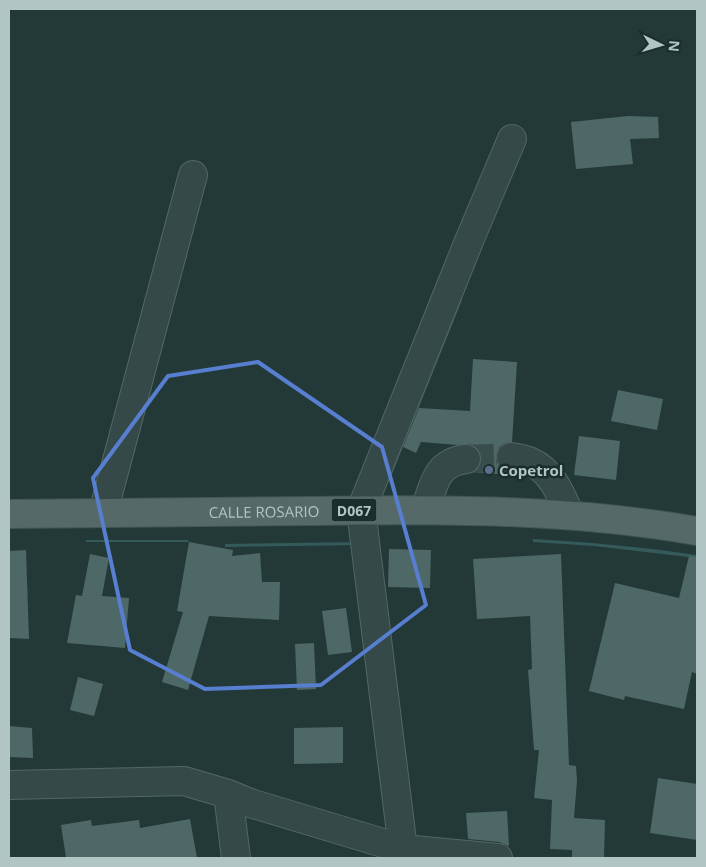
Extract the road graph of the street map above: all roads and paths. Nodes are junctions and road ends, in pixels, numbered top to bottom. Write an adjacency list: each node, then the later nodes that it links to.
1 (512, 139): 5 (street)
2 (193, 175): 7 (street)
3 (511, 457): 9 (street)
4 (466, 459): 6 (street)
5 (361, 510): 6 (main road, CALLE ROSARIO / D067); 7 (main road, CALLE ROSARIO / D067); 13 (street)
6 (425, 510): 9 (main road, CALLE ROSARIO / D067)
7 (103, 513): 8 (main road, CALLE ROSARIO / D067)
8 (9, 514)
9 (570, 515): 10 (main road, CALLE ROSARIO / D067)
10 (697, 531)
11 (9, 785): 12 (street)
12 (228, 794): 13 (street); 14 (street)
13 (402, 849): 15 (street)
14 (236, 858)
15 (498, 858)

